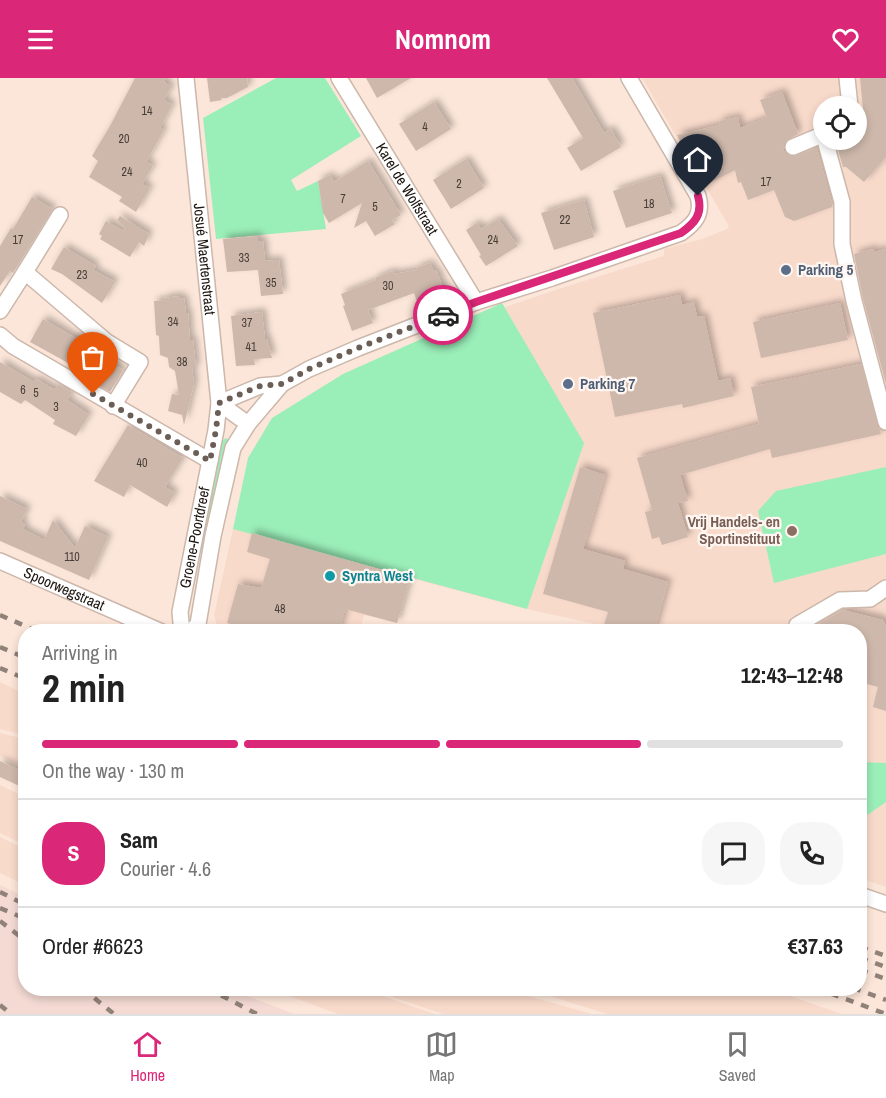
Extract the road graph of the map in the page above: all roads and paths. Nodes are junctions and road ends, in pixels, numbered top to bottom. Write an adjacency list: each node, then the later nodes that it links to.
1 (186, 78): 15 (street, Josué Maertenstraat)
2 (339, 78): 11 (street, Karel de Wolfstraat)
3 (629, 78): 11 (street, Groene-Poortdreef)
4 (847, 78): 5 (street)
5 (849, 96)
6 (813, 138): 7 (street)
7 (792, 147)
8 (828, 150): 17 (street)
9 (60, 216): 10 (street)
10 (25, 272): 12 (street); 16 (street)
11 (476, 302): 14 (street, Groene-Poortdreef)
12 (0, 311)
13 (0, 335): 16 (street)
14 (282, 384): 15 (street, Groene-Poortdreef); 18 (street, Groene-Poortdreef)
15 (219, 403): 18 (street); 19 (street, Groene-Poortdreef)
16 (113, 406): 19 (street)
17 (886, 422)
18 (248, 424): 21 (street, Groene-Poortdreef)
19 (210, 461): 20 (street, Groene-Poortdreef)
20 (191, 557): 21 (street); 25 (street, Groene-Poortdreef)
21 (209, 560): 26 (street, Groene-Poortdreef)
22 (0, 561): 24 (street, Spoorwegstraat)
23 (884, 595): 27 (street)
24 (144, 624)
25 (181, 624)
26 (198, 624)
27 (799, 624)
28 (867, 897): 29 (street)
29 (886, 904)

